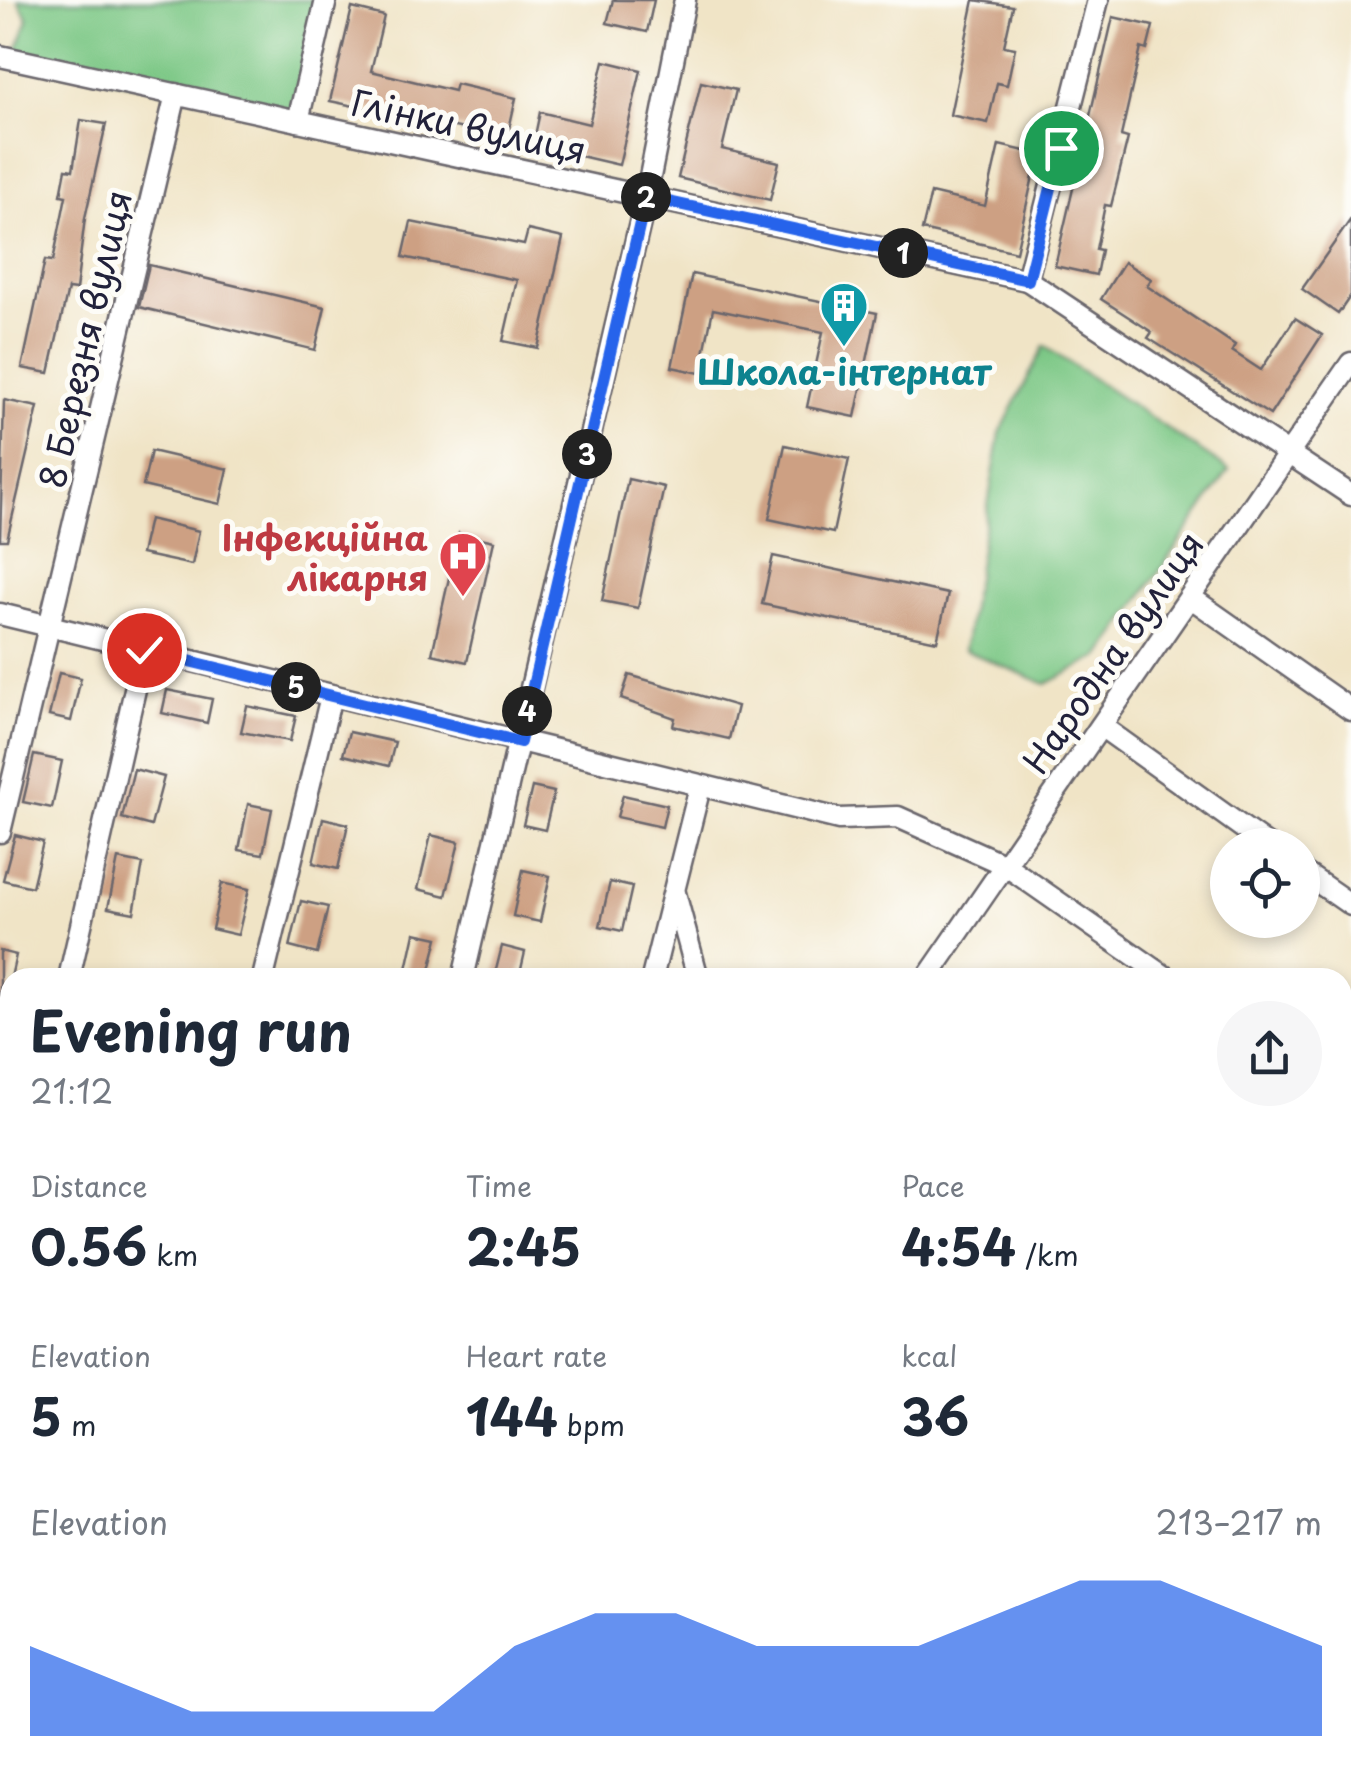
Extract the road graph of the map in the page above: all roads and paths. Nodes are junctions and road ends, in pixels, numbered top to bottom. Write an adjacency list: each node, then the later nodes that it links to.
1 (326, 0): 6 (street)
2 (685, 0): 7 (street)
3 (1098, 0): 8 (street)
4 (0, 56): 5 (street, Глінки вулиця)
5 (176, 94): 6 (street, Глінки вулиця); 14 (street, 8 Березня вулиця)
6 (298, 121): 7 (street, Глінки вулиця)
7 (646, 197): 8 (street, Глінки вулиця); 19 (street)
8 (1028, 280): 10 (street, Глінки вулиця)
9 (1351, 363): 10 (street, Народна вулиця)
10 (1289, 453): 11 (street, Глінки вулиця); 12 (street, Народна вулиця)
11 (1351, 496)
12 (1190, 598): 17 (street); 18 (street, Народна вулиця)
13 (0, 614): 14 (street)
14 (49, 626): 15 (street); 22 (street, 8 Березня вулиця)
15 (144, 650): 16 (street); 27 (street)
16 (332, 696): 19 (street); 28 (street)
17 (1351, 710)
18 (1100, 726): 21 (street); 23 (street, Народна вулиця)
19 (520, 742): 20 (street); 29 (street)
20 (700, 787): 23 (street); 25 (street)
21 (1242, 828)
22 (0, 832)
23 (1005, 864): 32 (street, Народна вулиця); 33 (street)
24 (1320, 883): 26 (street)
25 (674, 890): 30 (street); 31 (street)
26 (1351, 905)
27 (72, 968)
28 (265, 968)
29 (466, 968)
30 (654, 968)
31 (695, 968)
32 (934, 968)
33 (1152, 968)

